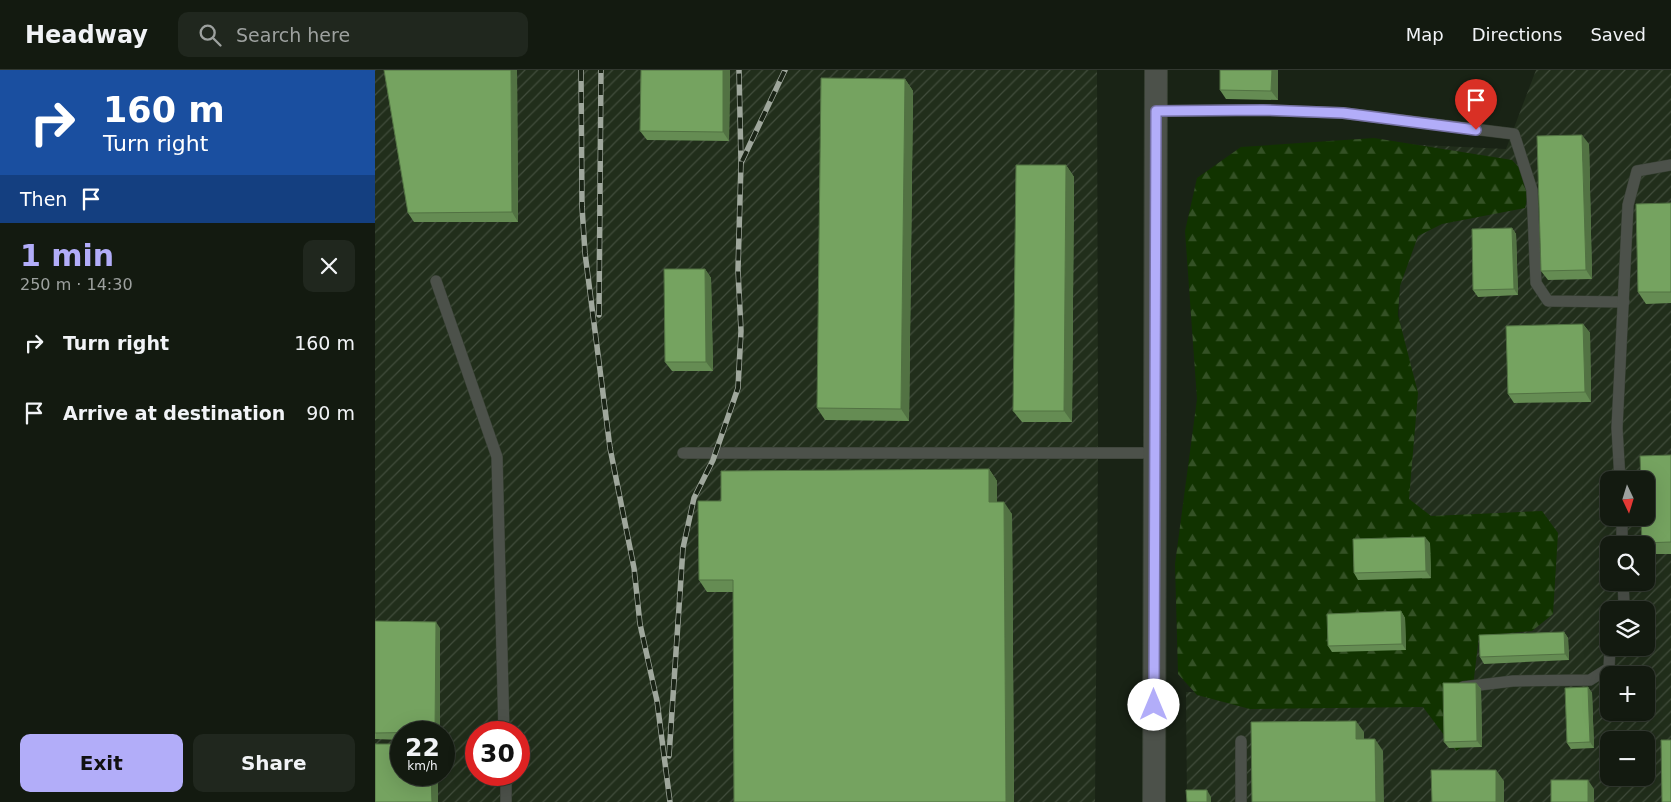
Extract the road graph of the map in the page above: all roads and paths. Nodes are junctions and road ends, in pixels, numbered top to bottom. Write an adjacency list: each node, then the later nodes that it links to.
1 (1156, 70): 2 (street)
2 (1156, 111): 5 (lane); 7 (street)
3 (1671, 165): 5 (lane)
4 (435, 281): 11 (lane)
5 (1624, 302): 8 (lane)
6 (683, 453): 7 (lane)
7 (1155, 453): 15 (street)
8 (1619, 471)
9 (1610, 656): 10 (lane)
10 (1450, 689)
11 (505, 721)
12 (1241, 741): 16 (lane)
13 (505, 786): 14 (lane)
14 (506, 802)
15 (1154, 802)
16 (1241, 802)

